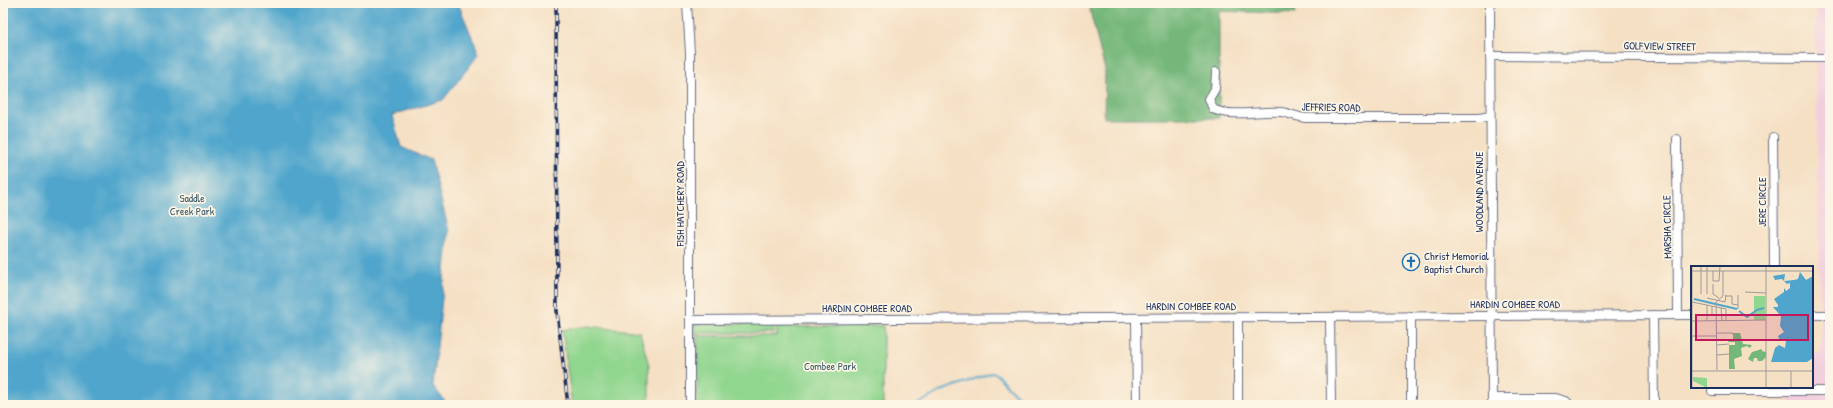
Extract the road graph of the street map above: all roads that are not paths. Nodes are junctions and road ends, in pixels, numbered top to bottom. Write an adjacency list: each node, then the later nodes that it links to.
1 (687, 3): 20 (street, FISH HATCHERY ROAD)
2 (1490, 3): 3 (street, WOODLAND AVENUE)
3 (1490, 56): 4 (street, GOLFVIEW STREET); 6 (street, WOODLAND AVENUE)
4 (1830, 58)
5 (1216, 72): 6 (street, JEFFRIES ROAD)
6 (1490, 116): 16 (street, WOODLAND AVENUE)
7 (1773, 137): 9 (street, JERE CIRCLE)
8 (1677, 139): 11 (street, MARSHA CIRCLE)
9 (1774, 266)
10 (1654, 315): 11 (street, HARDIN COMBEE ROAD); 16 (street, HARDIN COMBEE ROAD); 30 (street)
11 (1678, 315): 12 (street, HARDIN COMBEE ROAD)
12 (1691, 315)
13 (1813, 315): 14 (street)
14 (1830, 315)
15 (1411, 316): 16 (street, HARDIN COMBEE ROAD); 18 (street, HARDIN COMBEE ROAD); 28 (street)
16 (1492, 316): 23 (street, WOODLAND AVENUE)
17 (1238, 317): 18 (street, HARDIN COMBEE ROAD); 19 (street, HARDIN COMBEE ROAD); 26 (street)
18 (1330, 317): 27 (street)
19 (1136, 318): 20 (street, HARDIN COMBEE ROAD); 25 (street)
20 (690, 320): 24 (street, FISH HATCHERY ROAD)
21 (1830, 391): 22 (street)
22 (1712, 392)
23 (1492, 402): 29 (street)
24 (690, 405)
25 (1137, 405)
26 (1238, 405)
27 (1331, 405)
28 (1411, 405)
29 (1570, 405)
30 (1654, 405)

